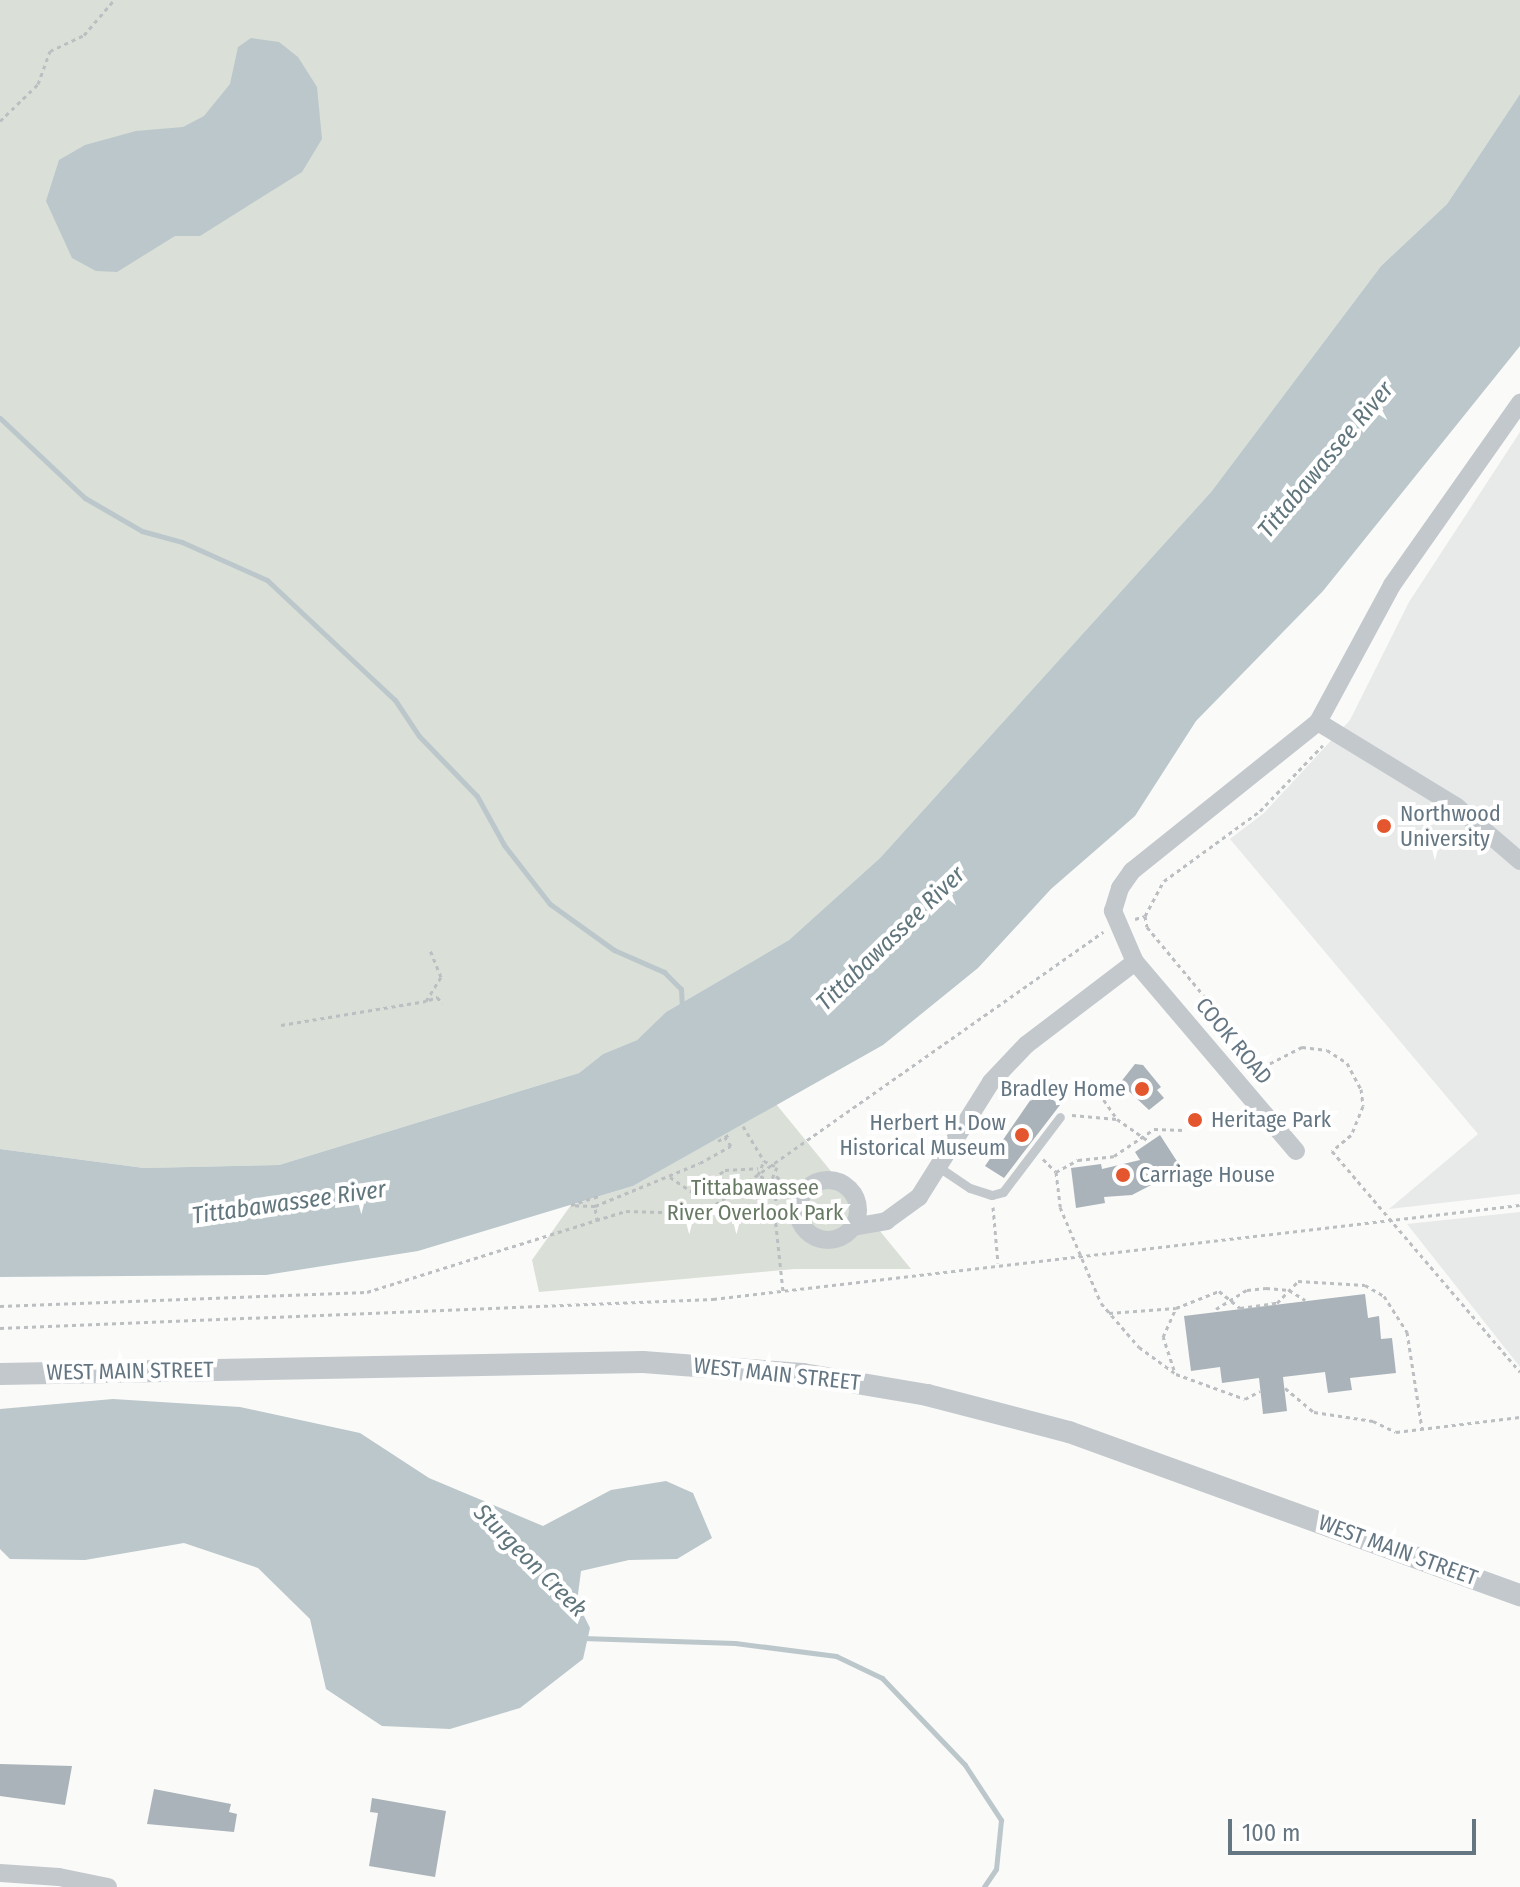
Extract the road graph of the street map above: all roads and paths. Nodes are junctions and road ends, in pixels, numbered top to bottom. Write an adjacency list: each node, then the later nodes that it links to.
1 (114, 0): 2 (path)
2 (0, 121)
3 (1520, 403): 4 (street)
4 (1324, 727): 5 (street); 6 (path); 7 (street)
5 (1520, 861)
6 (1145, 916): 7 (path); 37 (path)
7 (1117, 923): 9 (street, COOK ROAD); 24 (path)
8 (430, 950): 10 (path)
9 (1135, 962): 22 (street, COOK ROAD); 26 (street)
10 (426, 1001): 11 (path); 12 (path)
11 (442, 1003)
12 (281, 1025)
13 (1090, 1080): 15 (path)
14 (1060, 1117): 15 (path); 21 (lane)
15 (1117, 1119): 18 (path)
16 (743, 1126): 23 (path)
17 (1184, 1130): 18 (path)
18 (1142, 1135): 20 (path); 27 (path)
19 (718, 1141): 30 (path)
20 (1148, 1141)
21 (1035, 1151): 27 (path); 32 (lane)
22 (1296, 1151)
23 (764, 1161): 24 (path); 25 (path)
24 (776, 1164): 28 (path); 29 (path)
25 (758, 1168): 28 (path); 30 (path)
26 (940, 1168): 32 (lane); 39 (street)
27 (1056, 1172): 40 (path)
28 (758, 1175): 29 (path); 38 (path)
29 (776, 1176): 31 (path)
30 (669, 1177): 36 (path)
31 (780, 1181): 34 (path); 43 (path)
32 (992, 1195): 41 (path)
33 (599, 1196): 36 (path)
34 (801, 1196): 39 (street); 39 (street)
35 (1520, 1205): 37 (path)
36 (595, 1206): 38 (path)
37 (1389, 1220): 40 (path); 51 (path)
38 (597, 1221): 46 (path)
39 (853, 1227)
40 (1076, 1255): 41 (path); 49 (path)
41 (998, 1264): 43 (path)
42 (1289, 1290): 44 (path); 44 (path); 45 (path); 57 (path)
43 (783, 1291): 50 (path)
44 (1228, 1299): 47 (path); 48 (path)
45 (1305, 1300)
46 (0, 1306)
47 (1176, 1308): 49 (path); 53 (path)
48 (1216, 1309)
49 (1109, 1313): 53 (path)
50 (0, 1328)
51 (1520, 1372)
52 (0, 1374): 58 (street, WEST MAIN STREET)
53 (1176, 1374): 55 (path)
54 (1285, 1388): 57 (path)
55 (1260, 1391)
56 (1520, 1417): 57 (path)
57 (1422, 1429)
58 (1520, 1595)
59 (0, 1873): 60 (street)
60 (108, 1887)

